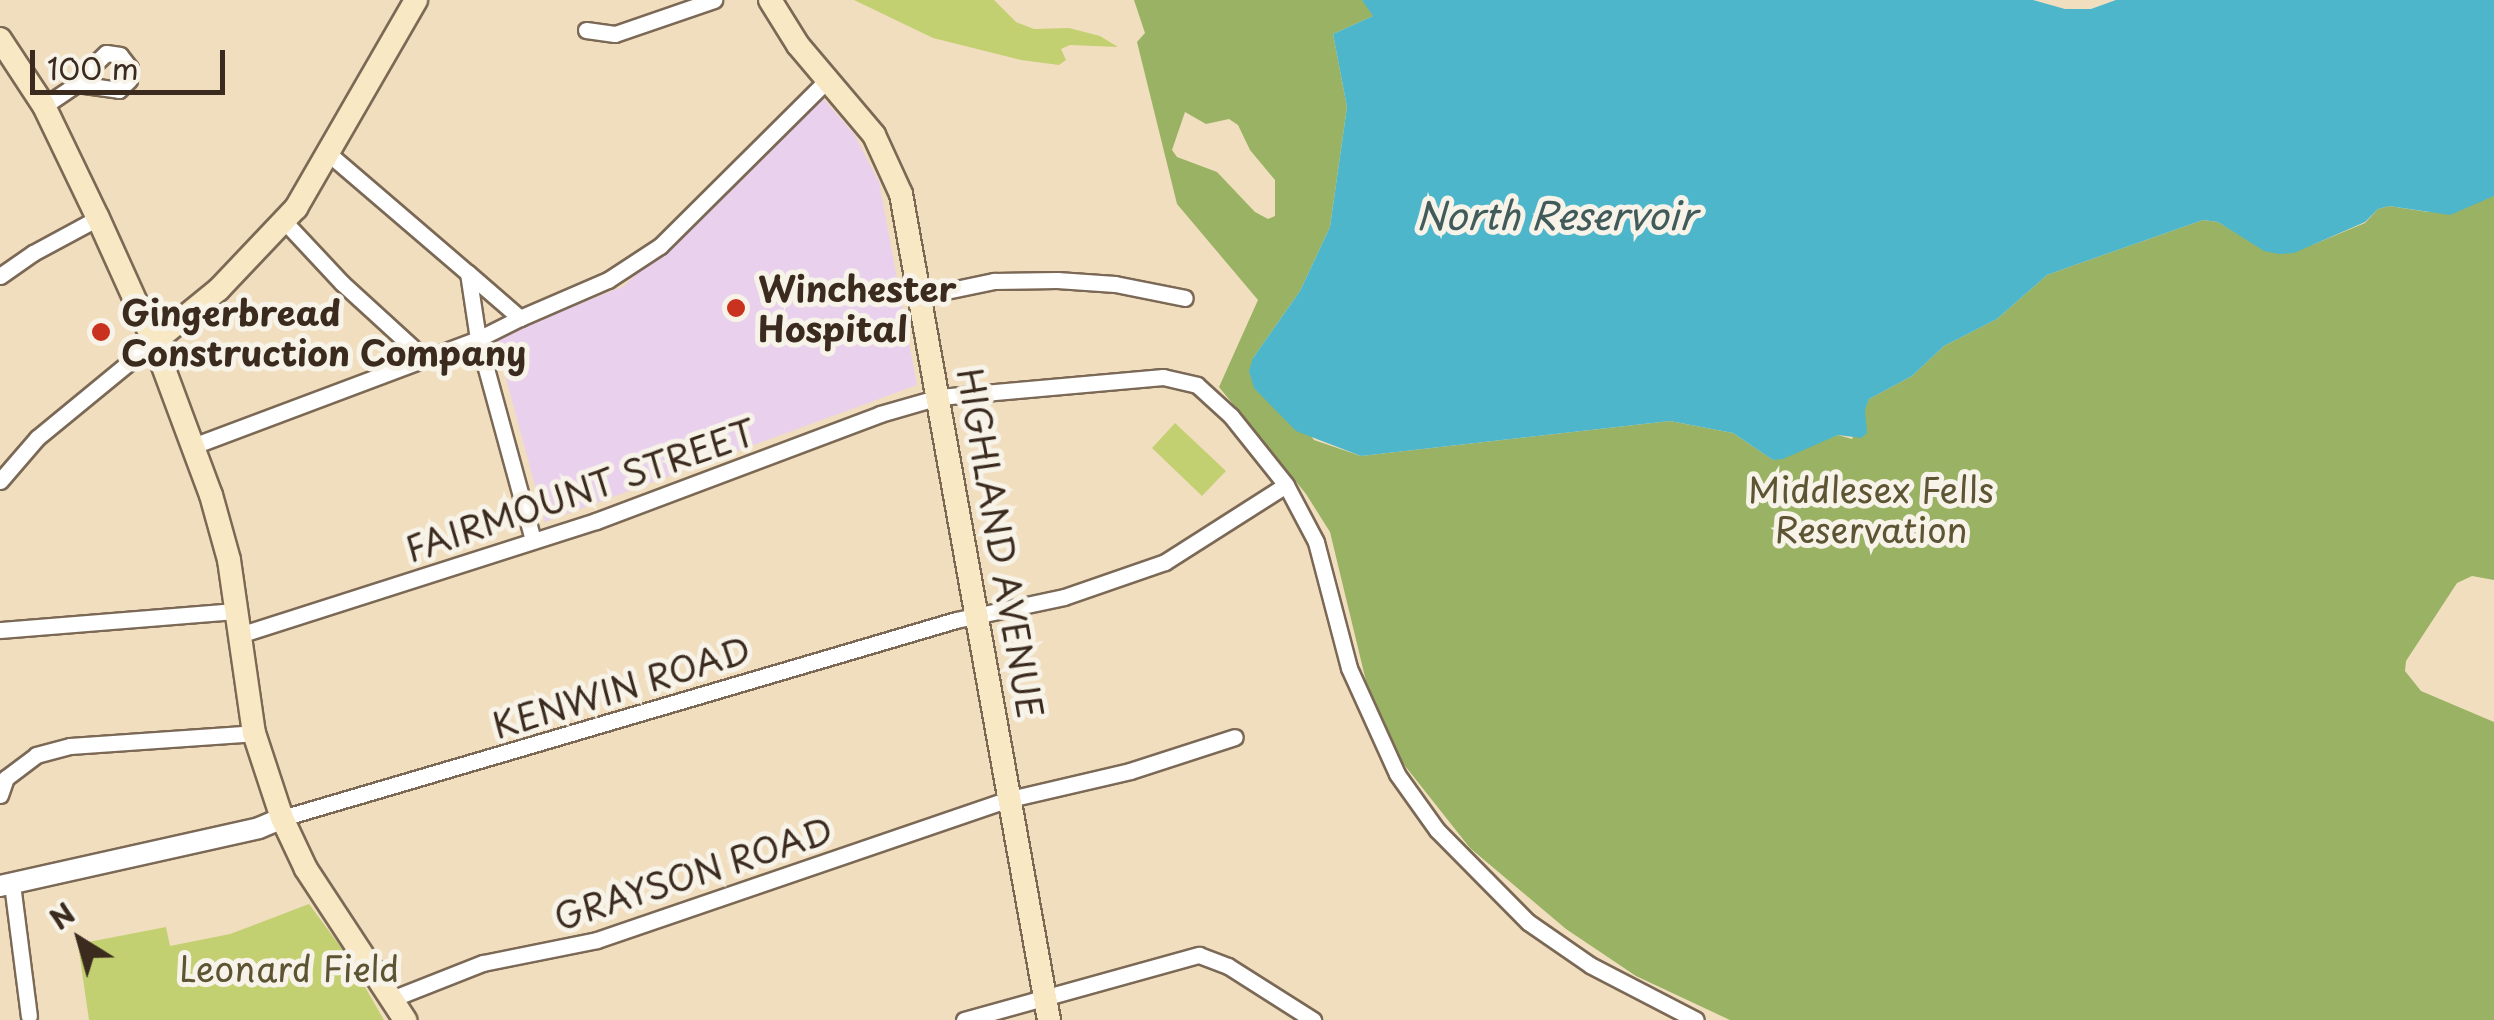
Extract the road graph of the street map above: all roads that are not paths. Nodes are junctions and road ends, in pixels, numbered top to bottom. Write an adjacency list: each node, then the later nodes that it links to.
1 (416, 0): 9 (main road)
2 (714, 0): 4 (street)
3 (770, 0): 6 (main road, HIGHLAND AVENUE)
4 (586, 30)
5 (0, 39): 8 (main road)
6 (826, 81): 14 (main road, HIGHLAND AVENUE); 16 (street)
7 (73, 86): 8 (street)
8 (44, 106): 10 (main road)
9 (329, 154): 11 (main road); 12 (street)
10 (98, 218): 13 (street); 18 (main road)
11 (284, 221): 18 (main road); 19 (street)
12 (468, 273): 16 (street); 17 (street)
13 (0, 276)
14 (922, 296): 15 (street); 20 (main road, HIGHLAND AVENUE)
15 (1185, 298)
16 (520, 318): 17 (street)
17 (478, 339): 19 (street); 24 (street)
18 (154, 342): 21 (main road); 22 (street)
19 (423, 357): 21 (street)
20 (939, 397): 23 (street, FAIRMOUNT STREET); 24 (street, FAIRMOUNT STREET); 26 (main road, HIGHLAND AVENUE)
21 (193, 446): 25 (main road)
22 (0, 481)
23 (1286, 485): 26 (street, KENWIN ROAD); 41 (street)
24 (534, 540): 28 (street, FAIRMOUNT STREET)
25 (237, 611): 27 (street); 28 (main road)
26 (978, 615): 32 (main road, HIGHLAND AVENUE); 33 (street, KENWIN ROAD)
27 (0, 630)
28 (239, 635): 29 (main road)
29 (254, 733): 31 (street); 33 (main road)
30 (1235, 737): 32 (street, GRAYSON ROAD)
31 (0, 795)
32 (1010, 799): 35 (street, GRAYSON ROAD); 36 (main road, HIGHLAND AVENUE)
33 (282, 818): 34 (street); 35 (main road)
34 (6, 885): 37 (street)
35 (394, 998): 38 (main road)
36 (1047, 1009): 39 (street); 40 (street)
37 (29, 1016)
38 (406, 1020)
39 (964, 1020)
40 (1313, 1020)
41 (1696, 1020)

